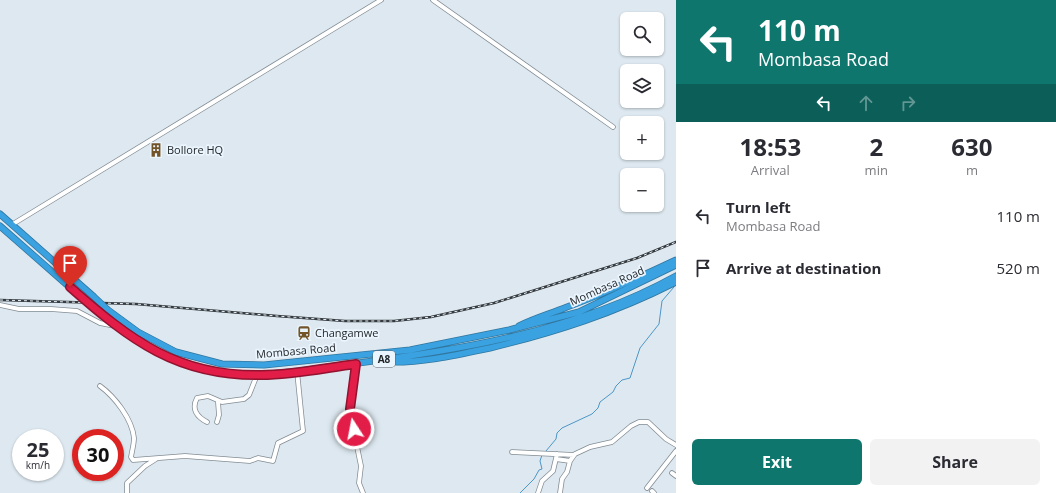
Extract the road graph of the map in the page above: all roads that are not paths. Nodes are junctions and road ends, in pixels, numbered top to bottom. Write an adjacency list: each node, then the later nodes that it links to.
1 (381, 0): 5 (street)
2 (433, 0): 3 (street)
3 (613, 127)
4 (0, 214): 5 (highway, Mombasa Road / A8)
5 (13, 224): 13 (highway, Mombasa Road / A8, bridge)
6 (0, 226): 12 (highway, Mombasa Road / A8, bridge)
7 (676, 260): 13 (highway)
8 (676, 266): 13 (highway, Mombasa Road / A8)
9 (676, 276): 14 (highway, Mombasa Road / A8)
10 (676, 282): 14 (highway)
11 (0, 305): 12 (street)
12 (115, 326): 17 (highway, Mombasa Road / A8)
13 (510, 330)
14 (370, 362): 15 (highway, Mombasa Road / A8)
15 (356, 364): 16 (highway, Mombasa Road / A8); 34 (street)
16 (297, 371): 17 (highway, Mombasa Road / A8); 27 (street)
17 (257, 375): 19 (street)
18 (100, 386): 27 (street)
19 (218, 402): 20 (street); 21 (street)
20 (207, 422)
21 (217, 422)
22 (676, 445): 26 (street)
23 (676, 451): 32 (street)
24 (512, 452): 25 (street)
25 (555, 453): 26 (street); 28 (street)
26 (574, 455): 29 (street)
27 (158, 458): 33 (street)
28 (556, 459): 29 (street); 35 (street)
29 (570, 461): 36 (street)
30 (672, 473): 31 (street)
31 (676, 476)
32 (647, 488)
33 (127, 493)
34 (363, 493)
35 (538, 493)
36 (560, 493)

